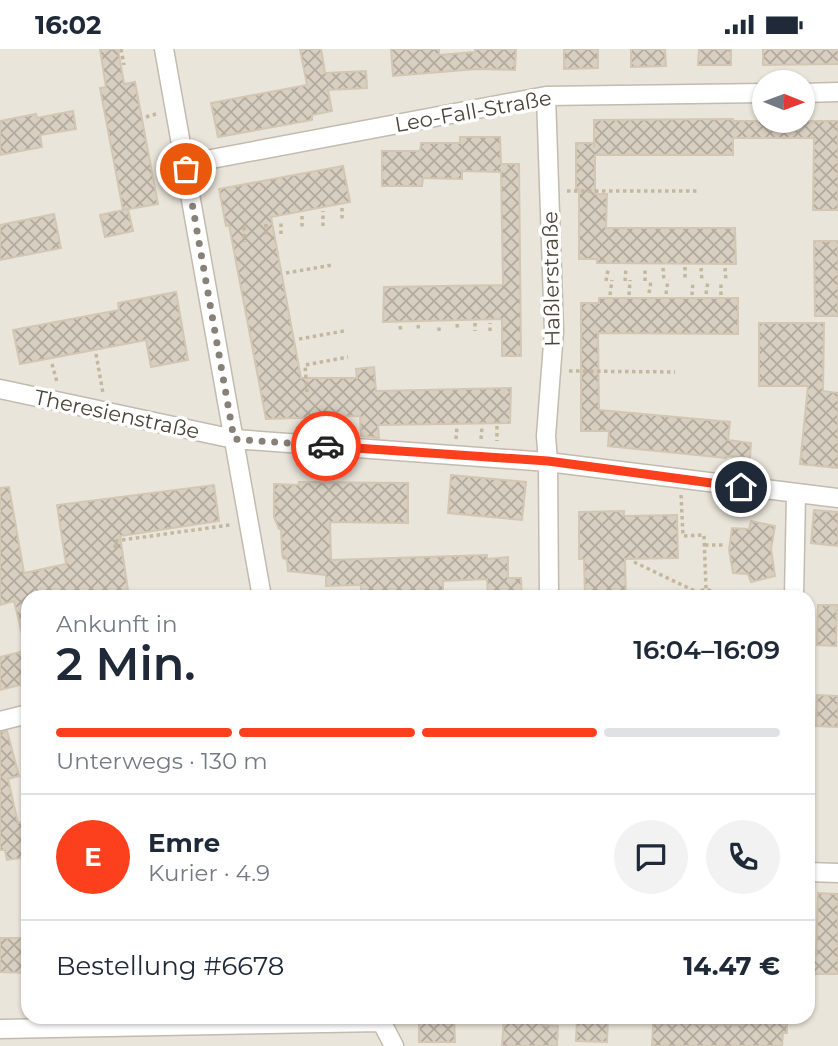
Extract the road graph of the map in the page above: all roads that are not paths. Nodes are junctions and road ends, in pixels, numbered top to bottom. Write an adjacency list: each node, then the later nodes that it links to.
1 (164, 49): 6 (street)
2 (838, 92): 4 (street)
3 (752, 93): 5 (street, Leo-Fall-Straße)
4 (816, 93)
5 (546, 96): 6 (street, Leo-Fall-Straße); 9 (street, Haßlerstraße)
6 (185, 164): 8 (street)
7 (0, 389): 8 (street, Theresienstraße)
8 (234, 439): 9 (street, Theresienstraße); 12 (street)
9 (548, 461): 10 (street, Theresienstraße); 13 (street, Haßlerstraße)
10 (796, 494): 11 (street, Theresienstraße); 14 (street)
11 (838, 498)
12 (261, 590)
13 (549, 590)
14 (794, 590)
15 (21, 716): 16 (street)
16 (0, 721)
17 (815, 872): 18 (street)
18 (838, 873)
19 (190, 1024): 21 (street)
20 (383, 1024): 22 (street)
21 (0, 1029)
22 (394, 1046)

